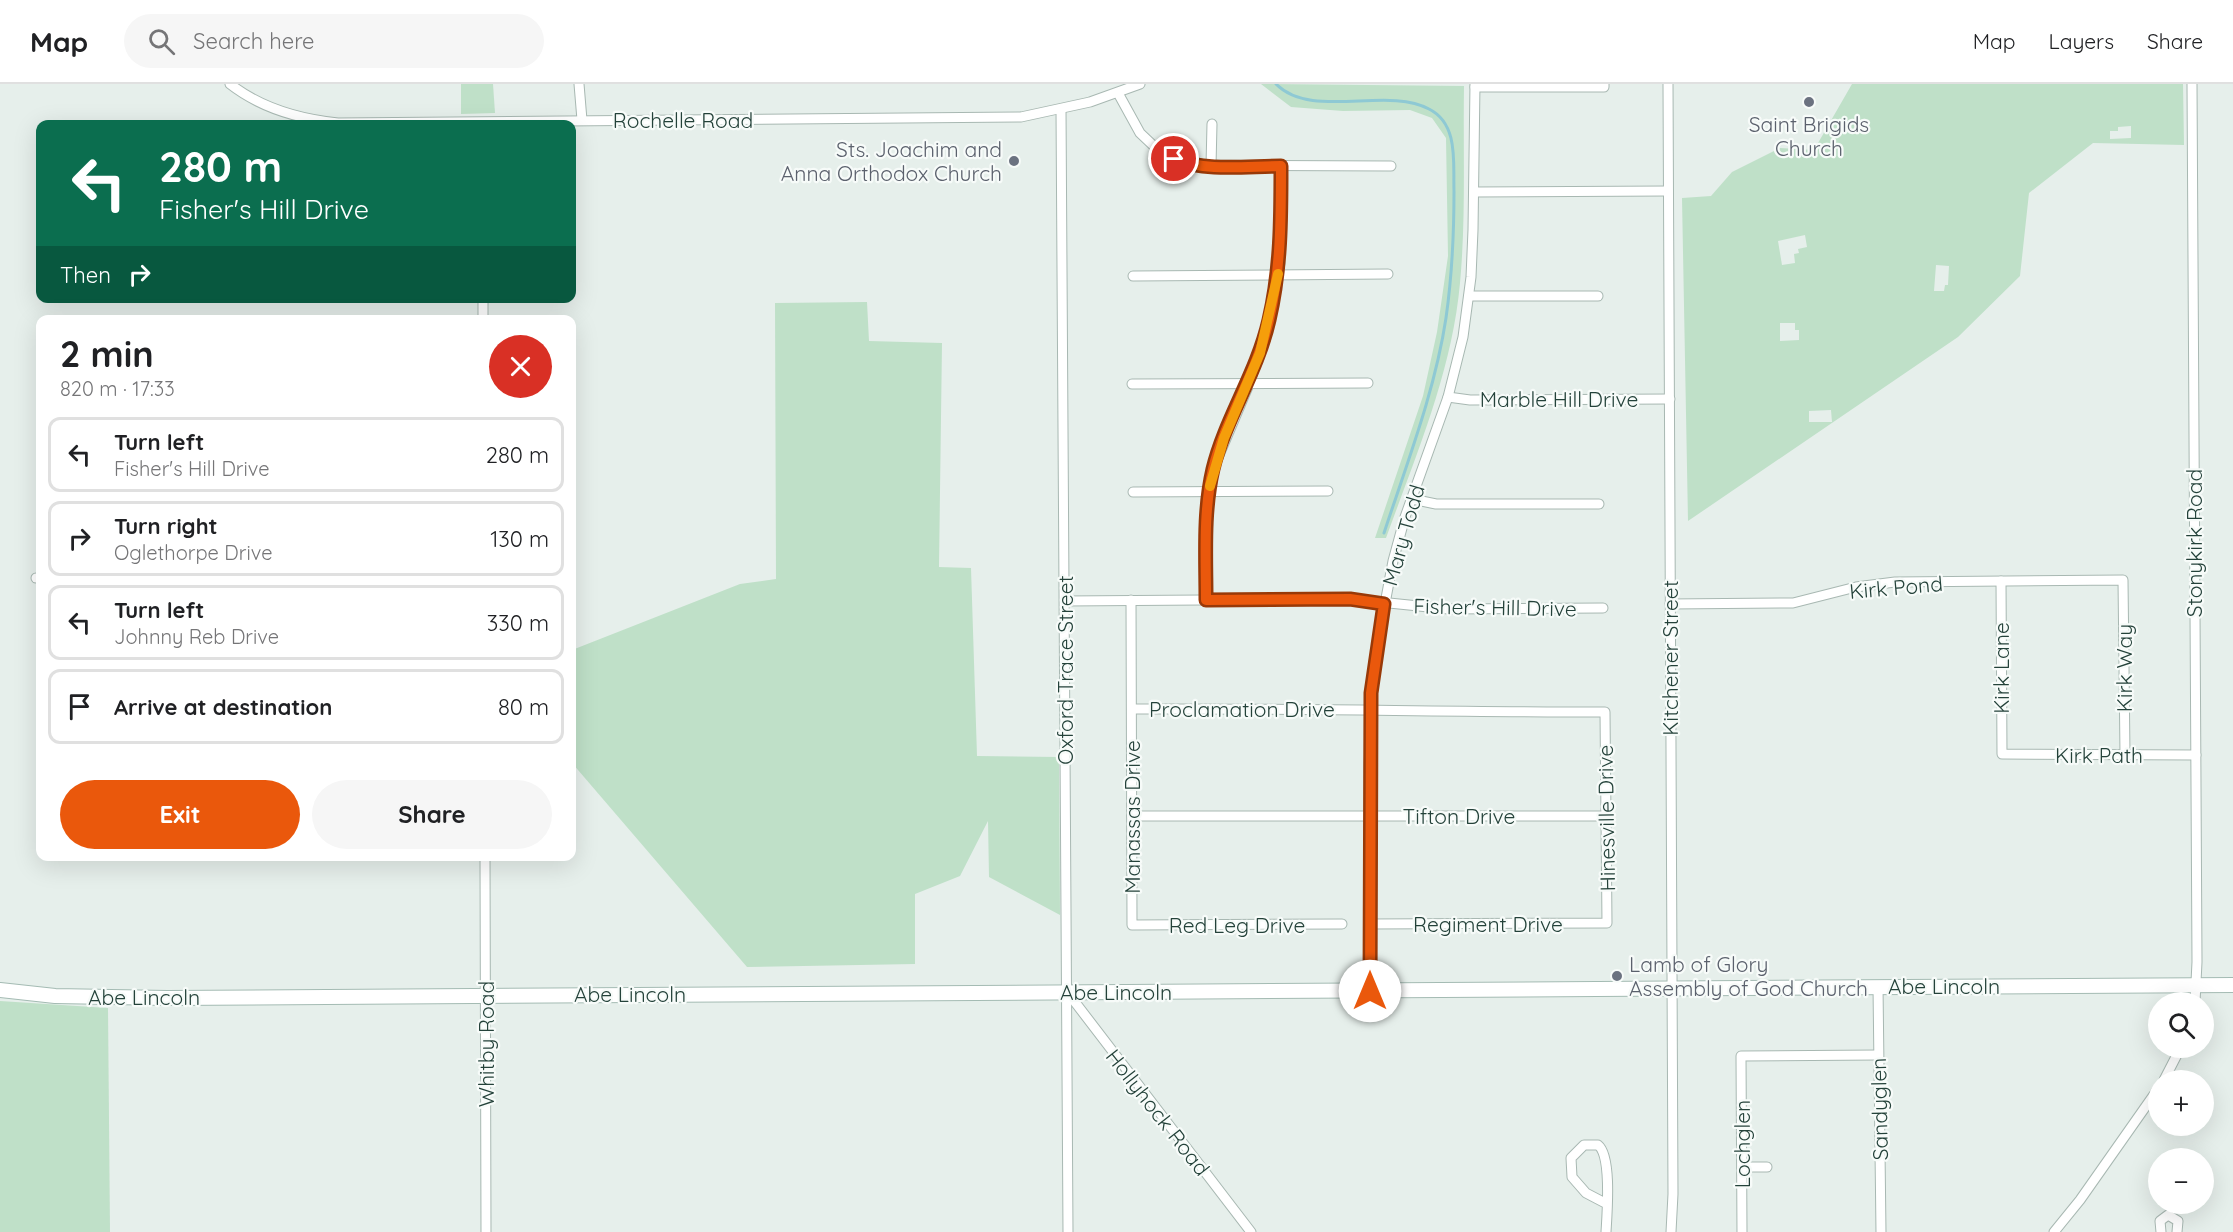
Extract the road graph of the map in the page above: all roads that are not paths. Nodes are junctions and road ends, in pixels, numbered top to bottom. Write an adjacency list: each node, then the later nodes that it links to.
1 (230, 84): 10 (street, Rochelle Road)
2 (579, 84): 12 (street)
3 (1140, 84): 8 (street, Rochelle Road)
4 (1668, 84): 17 (street, Kitchener Street)
5 (2192, 84): 47 (street, Stonykirk Road)
6 (1474, 86): 7 (street); 18 (street, Mary Todd)
7 (1604, 86)
8 (1118, 93): 9 (street, Rochelle Road); 14 (street)
9 (1061, 109): 12 (street, Rochelle Road); 38 (street, Oxford Trace Street)
10 (316, 120)
11 (576, 120): 12 (street, Rochelle Road)
12 (582, 120)
13 (1212, 124): 14 (street)
14 (1211, 166): 15 (street)
15 (1281, 166): 16 (street); 20 (street)
16 (1391, 166)
17 (1668, 190): 18 (street); 28 (street, Kitchener Street)
18 (1474, 192): 22 (street, Mary Todd)
19 (1388, 274): 20 (street)
20 (1278, 275): 21 (street); 24 (street)
21 (1133, 276)
22 (1469, 296): 23 (street); 27 (street, Mary Todd)
23 (1598, 296)
24 (1250, 382): 25 (street); 26 (street); 31 (street)
25 (1368, 382)
26 (1132, 384)
27 (1448, 397): 28 (street, Marble Hill Drive); 32 (street, Mary Todd)
28 (1670, 399): 40 (street, Kitchener Street)
29 (1328, 491): 31 (street)
30 (1133, 492): 31 (street)
31 (1209, 492): 37 (street)
32 (1412, 499): 33 (street); 39 (street, Mary Todd)
33 (1599, 504)
34 (2123, 580): 35 (street, Kirk Pond); 46 (street, Kirk Way)
35 (2001, 581): 40 (street, Kirk Pond); 45 (street, Kirk Lane)
36 (1131, 600): 37 (street, Fisher's Hill Drive); 38 (street, Fisher's Hill Drive); 42 (street, Manassas Drive)
37 (1206, 600): 39 (street, Fisher's Hill Drive)
38 (1065, 601): 62 (street, Oxford Trace Street)
39 (1384, 604): 41 (street, Fisher's Hill Drive); 43 (street, Mary Todd)
40 (1670, 604): 59 (street, Kitchener Street)
41 (1603, 608)
42 (1132, 709): 43 (street, Proclamation Drive); 48 (street, Manassas Drive)
43 (1370, 710): 44 (street, Proclamation Drive); 49 (street, Mary Todd)
44 (1605, 712): 50 (street, Hinesville Drive)
45 (2002, 754): 46 (street, Kirk Path)
46 (2125, 755): 47 (street, Kirk Path)
47 (2196, 755): 56 (street, Stonykirk Road)
48 (1132, 816): 49 (street, Tifton Drive); 55 (street, Manassas Drive)
49 (1369, 816): 50 (street, Tifton Drive); 54 (street, Mary Todd)
50 (1605, 816): 52 (street, Hinesville Drive)
51 (485, 861): 64 (street, Whitby Road)
52 (1607, 923): 54 (street, Regiment Drive)
53 (1342, 924): 55 (street, Red Leg Drive)
54 (1370, 924): 61 (street, Mary Todd)
55 (1132, 925)
56 (2197, 985): 57 (street, Abe Lincoln); 58 (street, Abe Lincoln); 63 (street, Stonykirk Road)
57 (2233, 985)
58 (1878, 986): 59 (street, Abe Lincoln); 65 (street, Sandyglen)
59 (1671, 988): 61 (street, Abe Lincoln); 74 (street, Kitchener Street)
60 (0, 990): 64 (street, Abe Lincoln)
61 (1370, 991): 62 (street, Abe Lincoln)
62 (1067, 992): 64 (street, Abe Lincoln); 71 (street, Oxford Trace Street); 72 (street, Hollyhock Road)
63 (2196, 992)
64 (486, 995): 70 (street, Whitby Road)
65 (1878, 1055): 67 (street, Lochglen); 76 (street, Sandyglen)
66 (2148, 1103): 77 (street)
67 (1743, 1167): 68 (street); 75 (street, Lochglen)
68 (1767, 1167)
69 (1607, 1204): 69 (street); 73 (street)
70 (486, 1232)
71 (1068, 1232)
72 (1251, 1232)
73 (1606, 1232)
74 (1671, 1232)
75 (1742, 1232)
76 (1881, 1232)
77 (2054, 1232)
78 (2161, 1232): 79 (street)
79 (2177, 1232)

